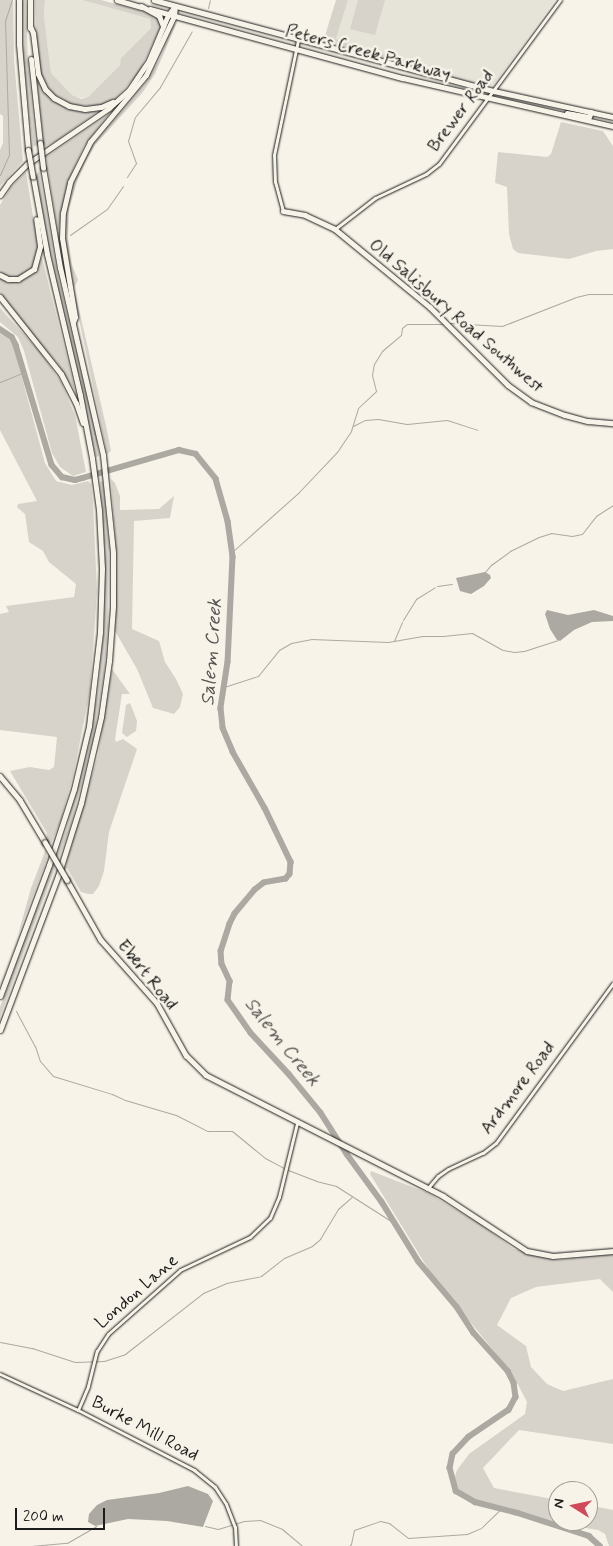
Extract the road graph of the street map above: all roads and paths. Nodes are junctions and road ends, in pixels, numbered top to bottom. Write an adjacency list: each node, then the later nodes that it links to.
1 (19, 0): 22 (highway, bridge)
2 (30, 0): 9 (highway)
3 (117, 0): 6 (main road, Peters Creek Parkway)
4 (154, 0): 7 (main road, Peters Creek Parkway)
5 (560, 0): 14 (street, Brewer Road)
6 (141, 6): 8 (main road, Peters Creek Parkway); 10 (highway)
7 (175, 6): 8 (highway); 11 (main road, Peters Creek Parkway)
8 (171, 15): 10 (highway); 12 (main road, Peters Creek Parkway); 13 (highway)
9 (30, 26): 15 (highway); 28 (highway, bridge)
10 (163, 30): 15 (highway)
11 (298, 40): 12 (street); 14 (main road, Peters Creek Parkway)
12 (296, 49): 16 (main road, Peters Creek Parkway); 24 (street)
13 (142, 80): 23 (highway); 28 (highway)
14 (494, 91): 16 (street, Brewer Road); 18 (main road, Peters Creek Parkway)
15 (124, 95): 21 (highway)
16 (489, 99): 17 (main road, Peters Creek Parkway); 25 (street, Brewer Road)
17 (538, 110): 18 (main road); 20 (main road, Peters Creek Parkway)
18 (591, 112): 19 (main road, Peters Creek Parkway)
19 (613, 117)
20 (613, 126)
21 (0, 194)
22 (35, 194): 26 (highway); 30 (highway)
23 (0, 201)
24 (283, 211): 25 (main road, Old Salisbury Road Southwest)
25 (335, 229): 29 (main road, Old Salisbury Road Southwest)
26 (0, 275)
27 (0, 297): 30 (highway)
28 (73, 322): 34 (highway)
29 (613, 423)
30 (92, 458): 33 (highway)
31 (0, 776): 35 (main road, Ebert Road, bridge)
32 (613, 983): 36 (street, Ardmore Road)
33 (0, 996)
34 (0, 1030)
35 (297, 1123): 36 (main road, Ebert Road); 39 (street, London Lane)
36 (428, 1188): 37 (main road, Ebert Road)
37 (613, 1251)
38 (0, 1374): 39 (street, Burke Mill Road)
39 (78, 1410): 40 (street, Burke Mill Road)
40 (236, 1546)

